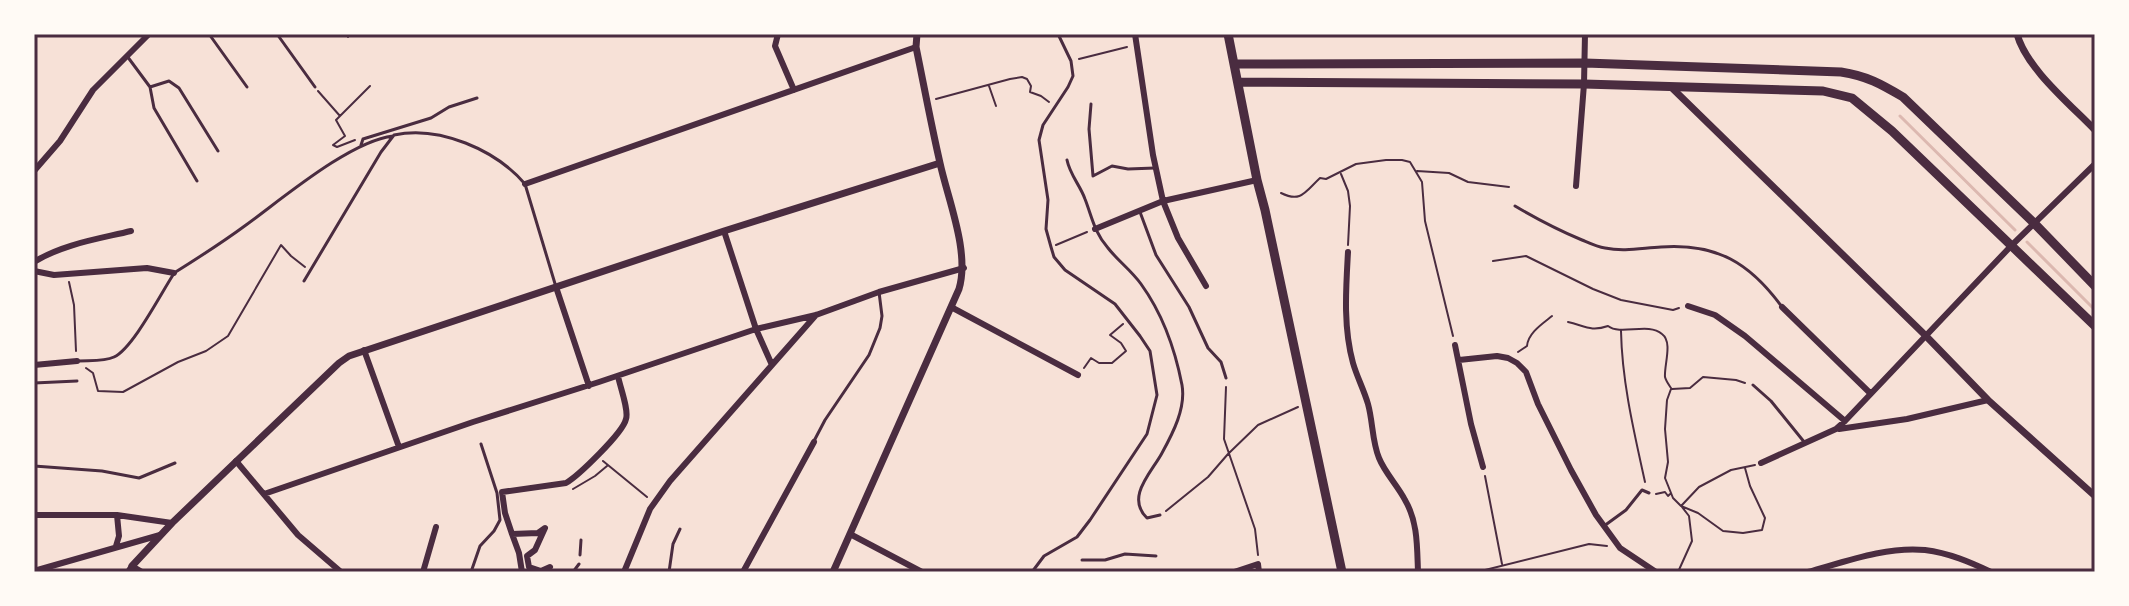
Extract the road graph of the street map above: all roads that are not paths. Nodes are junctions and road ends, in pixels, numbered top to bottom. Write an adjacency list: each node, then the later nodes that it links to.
1 (149, 34): 12 (street)
2 (209, 34): 18 (lane)
3 (277, 34): 19 (lane)
4 (778, 34): 21 (street)
5 (917, 34): 11 (street)
6 (1058, 34): 122 (lane)
7 (1135, 34): 31 (street)
8 (1228, 34): 14 (main road)
9 (1585, 34): 13 (street)
10 (2017, 34): 24 (street)
11 (916, 47): 21 (street); 29 (street)
12 (127, 56): 17 (lane); 32 (street)
13 (1585, 63): 14 (main road); 16 (street); 40 (main road)
14 (1234, 64): 15 (main road)
15 (1238, 82): 16 (main road); 33 (main road)
16 (1584, 84): 20 (main road); 36 (street)
17 (150, 87): 27 (lane); 34 (lane)
18 (247, 87)
19 (315, 87)
20 (1671, 87): 44 (main road); 61 (street)
21 (794, 90): 35 (street)
22 (477, 98): 26 (lane)
23 (1091, 104): 31 (lane)
24 (2095, 130)
25 (394, 135): 26 (lane); 35 (lane); 50 (lane)
26 (361, 145): 49 (lane)
27 (218, 151)
28 (1067, 160): 41 (lane)
29 (940, 163): 43 (street); 47 (street)
30 (2095, 164): 40 (street)
31 (1155, 168): 37 (street)
32 (34, 171)
33 (1257, 180): 37 (street); 124 (main road)
34 (197, 181)
35 (525, 184): 53 (lane)
36 (1576, 186)
37 (1163, 201): 39 (street); 51 (street)
38 (1515, 206): 57 (lane)
39 (1139, 210): 41 (street); 70 (lane)
40 (2034, 223): 44 (street); 52 (main road)
41 (1095, 229): 93 (lane)
42 (131, 231): 46 (street)
43 (724, 231): 53 (street); 60 (street)
44 (2011, 246): 59 (main road); 61 (street)
45 (1348, 252): 125 (street)
46 (34, 262)
47 (964, 268): 54 (street); 56 (street)
48 (34, 271): 49 (street)
49 (175, 272): 65 (lane)
50 (304, 281)
51 (1206, 286)
52 (2095, 286)
53 (556, 287): 63 (street); 74 (street)
54 (879, 292): 58 (street); 79 (lane)
55 (1688, 306): 77 (street)
56 (951, 307): 68 (street); 99 (street)
57 (1782, 307): 75 (street)
58 (816, 315): 60 (street); 67 (street)
59 (2095, 326)
60 (756, 329): 67 (street); 69 (street)
61 (1925, 335): 75 (street); 76 (street)
62 (1455, 345): 64 (street)
63 (364, 350): 82 (street); 83 (street)
64 (1459, 360): 87 (street); 95 (street)
65 (77, 361): 66 (street)
66 (34, 365)
67 (772, 365): 117 (street)
68 (1078, 375)
69 (618, 376): 74 (street); 98 (street)
70 (1226, 378)
71 (77, 381): 72 (lane)
72 (34, 383)
73 (1753, 385): 80 (lane)
74 (589, 386): 82 (street)
75 (1870, 393): 77 (street)
76 (1988, 400): 78 (street); 90 (street)
77 (1845, 421): 78 (street)
78 (1836, 429): 80 (street)
79 (814, 442): 119 (street)
80 (1805, 443): 85 (street)
81 (481, 444): 113 (lane)
82 (399, 447): 89 (street)
83 (236, 461): 89 (street); 94 (street)
84 (175, 463): 86 (lane)
85 (1761, 463)
86 (34, 466)
87 (1483, 467)
88 (1649, 493): 95 (lane)
89 (264, 494): 111 (street)
90 (2094, 494)
91 (34, 515): 92 (street)
92 (117, 515): 94 (street); 102 (street)
93 (1160, 515)
94 (172, 523): 100 (street)
95 (1604, 526): 126 (street)
96 (436, 527): 112 (street)
97 (680, 529): 118 (lane)
98 (512, 534): 114 (street); 115 (street)
99 (850, 534): 120 (street); 121 (street)
100 (160, 535): 102 (street); 108 (street)
101 (581, 540): 103 (lane)
102 (116, 546): 109 (street)
103 (580, 555)
104 (1156, 556): 105 (lane)
105 (1082, 560)
106 (579, 564): 116 (lane)
107 (1259, 568): 123 (street)
108 (130, 570): 110 (street)
109 (34, 571)
110 (142, 572)
111 (341, 572)
112 (423, 572)
113 (471, 572)
114 (522, 572)
115 (546, 572)
116 (573, 572)
117 (624, 572)
118 (669, 572)
119 (743, 572)
120 (833, 572)
121 (922, 572)
122 (1032, 572)
123 (1234, 572)
124 (1342, 572)
125 (1418, 572)
126 (1656, 572)
127 (1808, 572): 128 (street)
128 (1991, 572)

